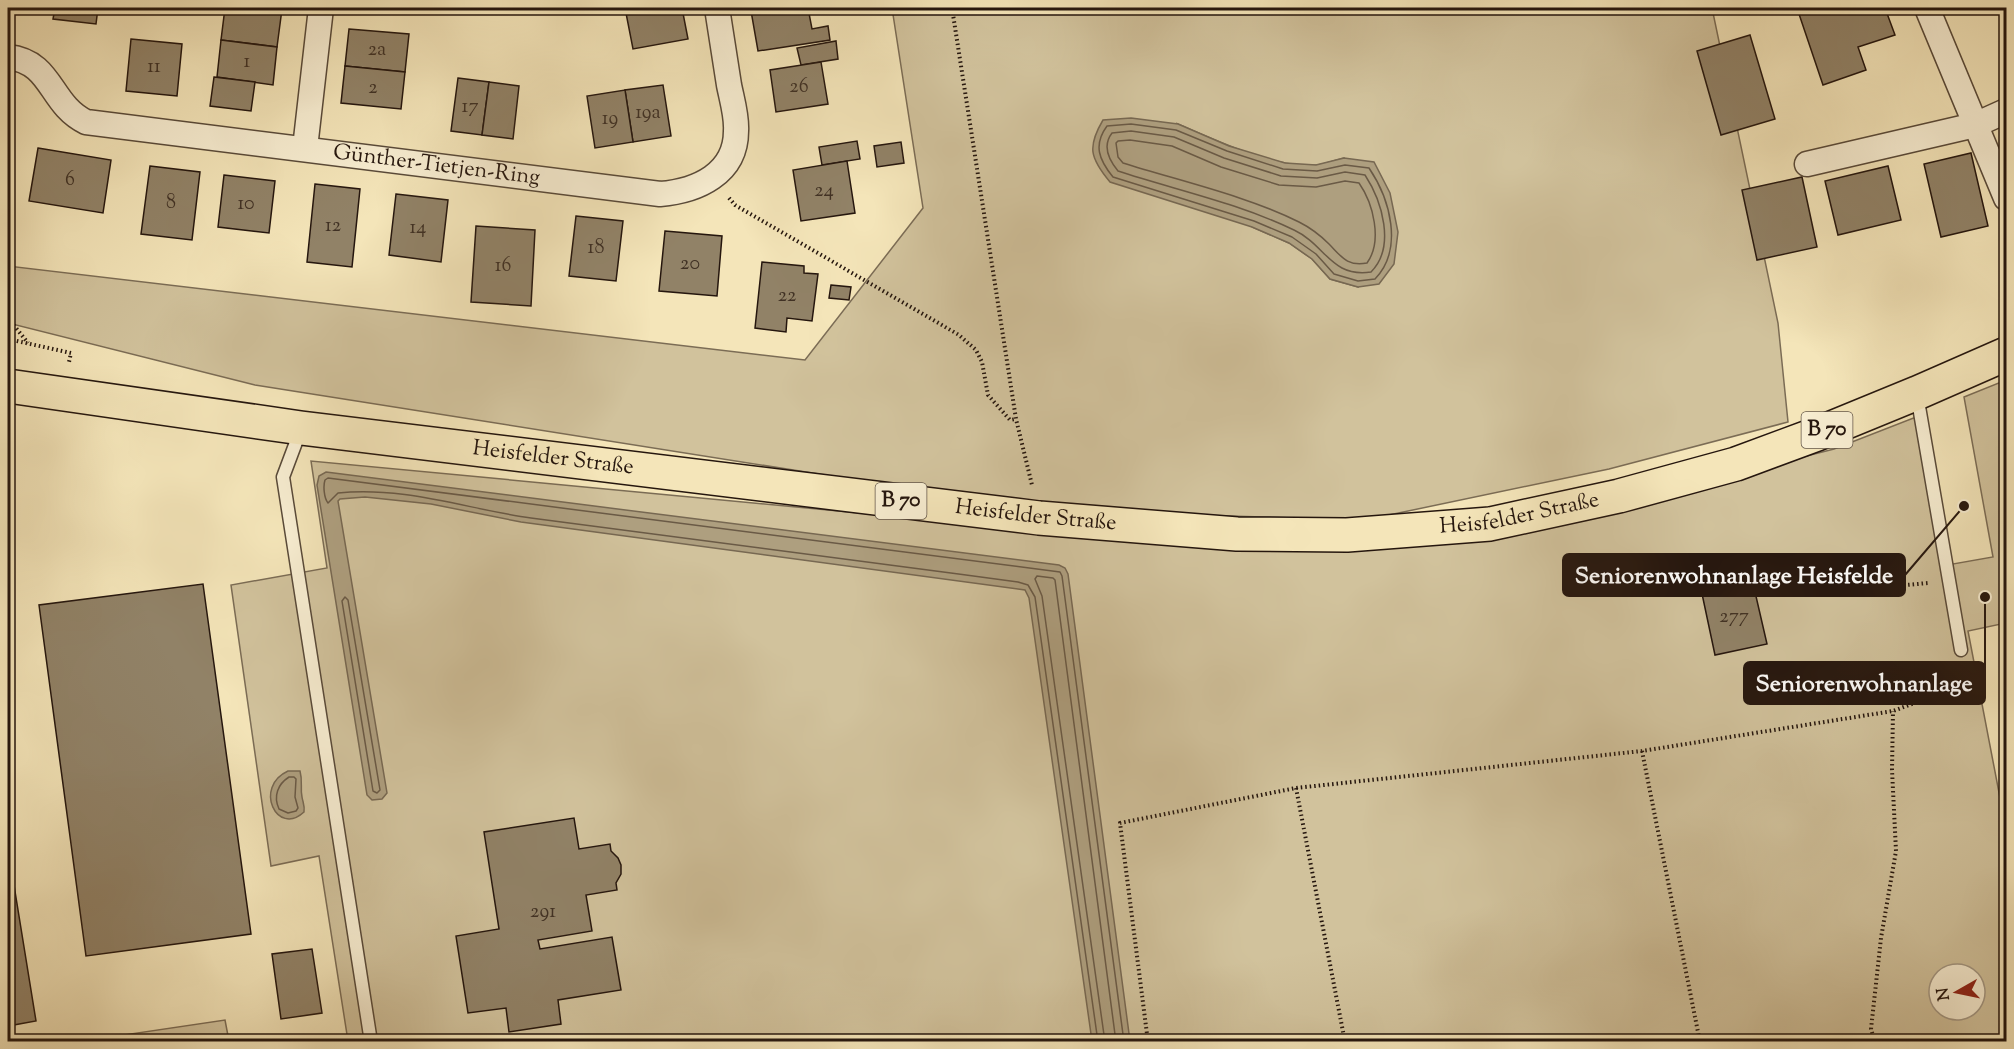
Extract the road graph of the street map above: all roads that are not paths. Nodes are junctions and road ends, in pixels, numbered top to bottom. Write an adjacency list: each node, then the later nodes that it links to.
1 (321, 8): 7 (street)
2 (717, 8): 7 (street, Günther-Tietjen-Ring)
3 (1927, 8): 6 (street)
4 (8, 57): 7 (street, Günther-Tietjen-Ring)
5 (2007, 111): 6 (street)
6 (1975, 125): 8 (street); 9 (street)
7 (305, 148)
8 (1808, 164)
9 (2007, 198)
10 (2007, 354): 12 (main road, Heisfelder Straße / B 70)
11 (8, 386): 13 (main road, Heisfelder Straße / B 70)
12 (1917, 393): 13 (main road, Heisfelder Straße / B 70); 14 (lane)
13 (302, 428): 15 (lane)
14 (1961, 650)
15 (371, 1041)

